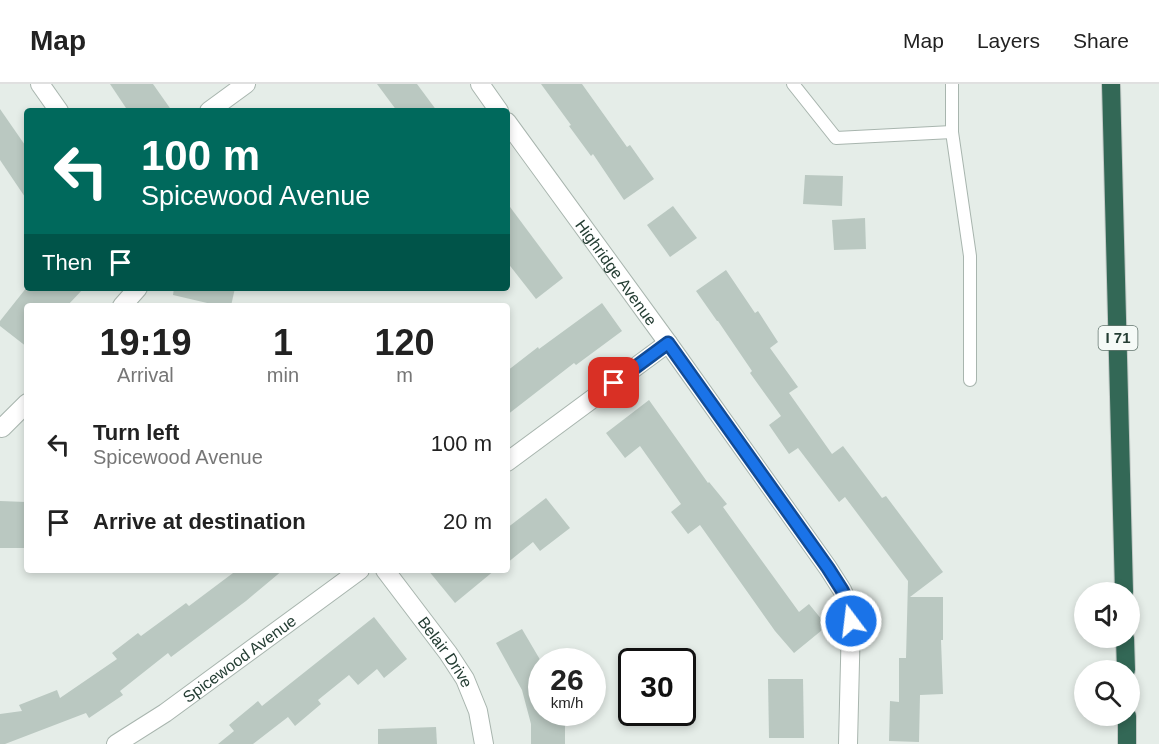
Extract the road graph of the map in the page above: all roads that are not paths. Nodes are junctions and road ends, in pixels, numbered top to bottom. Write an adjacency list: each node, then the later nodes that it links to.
1 (40, 84): 7 (street)
2 (246, 84): 8 (street)
3 (480, 84): 9 (street)
4 (793, 84): 11 (lane)
5 (952, 84): 11 (lane)
6 (1111, 84): 21 (highway, I 71)
7 (57, 108)
8 (213, 108)
9 (497, 108)
10 (510, 126): 14 (street, Highridge Avenue)
11 (952, 132): 15 (lane)
12 (135, 291): 13 (street)
13 (125, 303)
14 (668, 343): 18 (street); 25 (street, Highridge Avenue)
15 (970, 380)
16 (24, 406): 17 (street)
17 (2, 428)
18 (510, 460)
19 (356, 573): 23 (street, Spicewood Avenue)
20 (387, 573): 24 (street, Belair Drive)
21 (1124, 582)
22 (1127, 726): 26 (highway)
23 (116, 744)
24 (484, 744)
25 (848, 744)
26 (1127, 744)

